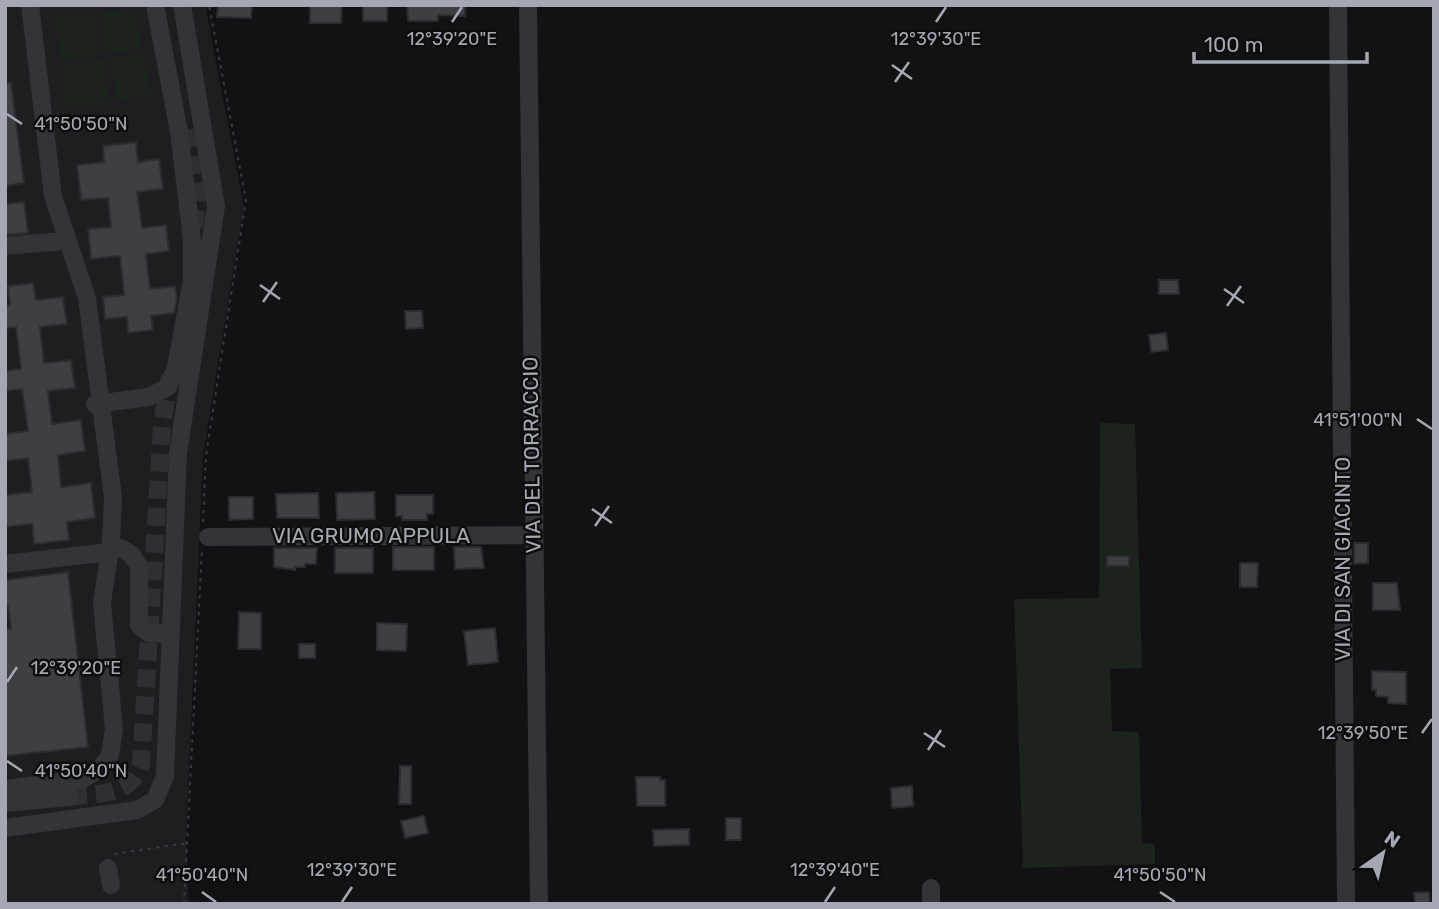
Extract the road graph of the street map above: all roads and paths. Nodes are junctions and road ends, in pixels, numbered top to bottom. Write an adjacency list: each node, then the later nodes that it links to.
1 (23, 5): 8 (street)
2 (30, 5): 10 (street)
3 (153, 5): 10 (street)
4 (182, 5): 15 (street)
5 (209, 5): 11 (path)
6 (528, 5): 12 (street, VIA DEL TORRACCIO)
7 (1338, 5): 25 (street, VIA DI SAN GIACINTO)
8 (63, 241): 9 (street); 10 (street)
9 (5, 246)
10 (97, 401): 13 (street)
11 (204, 533): 12 (street, VIA GRUMO APPULA); 21 (path)
12 (534, 535): 24 (street, VIA DEL TORRACCIO)
13 (105, 552): 14 (street); 15 (street); 16 (street); 17 (street)
14 (5, 564)
15 (170, 634): 20 (street)
16 (5, 783)
17 (5, 789)
18 (69, 797): 19 (street)
19 (5, 803)
20 (5, 828)
21 (189, 842): 22 (path); 23 (path)
22 (109, 877)
23 (184, 904)
24 (539, 904)
25 (1346, 904)

